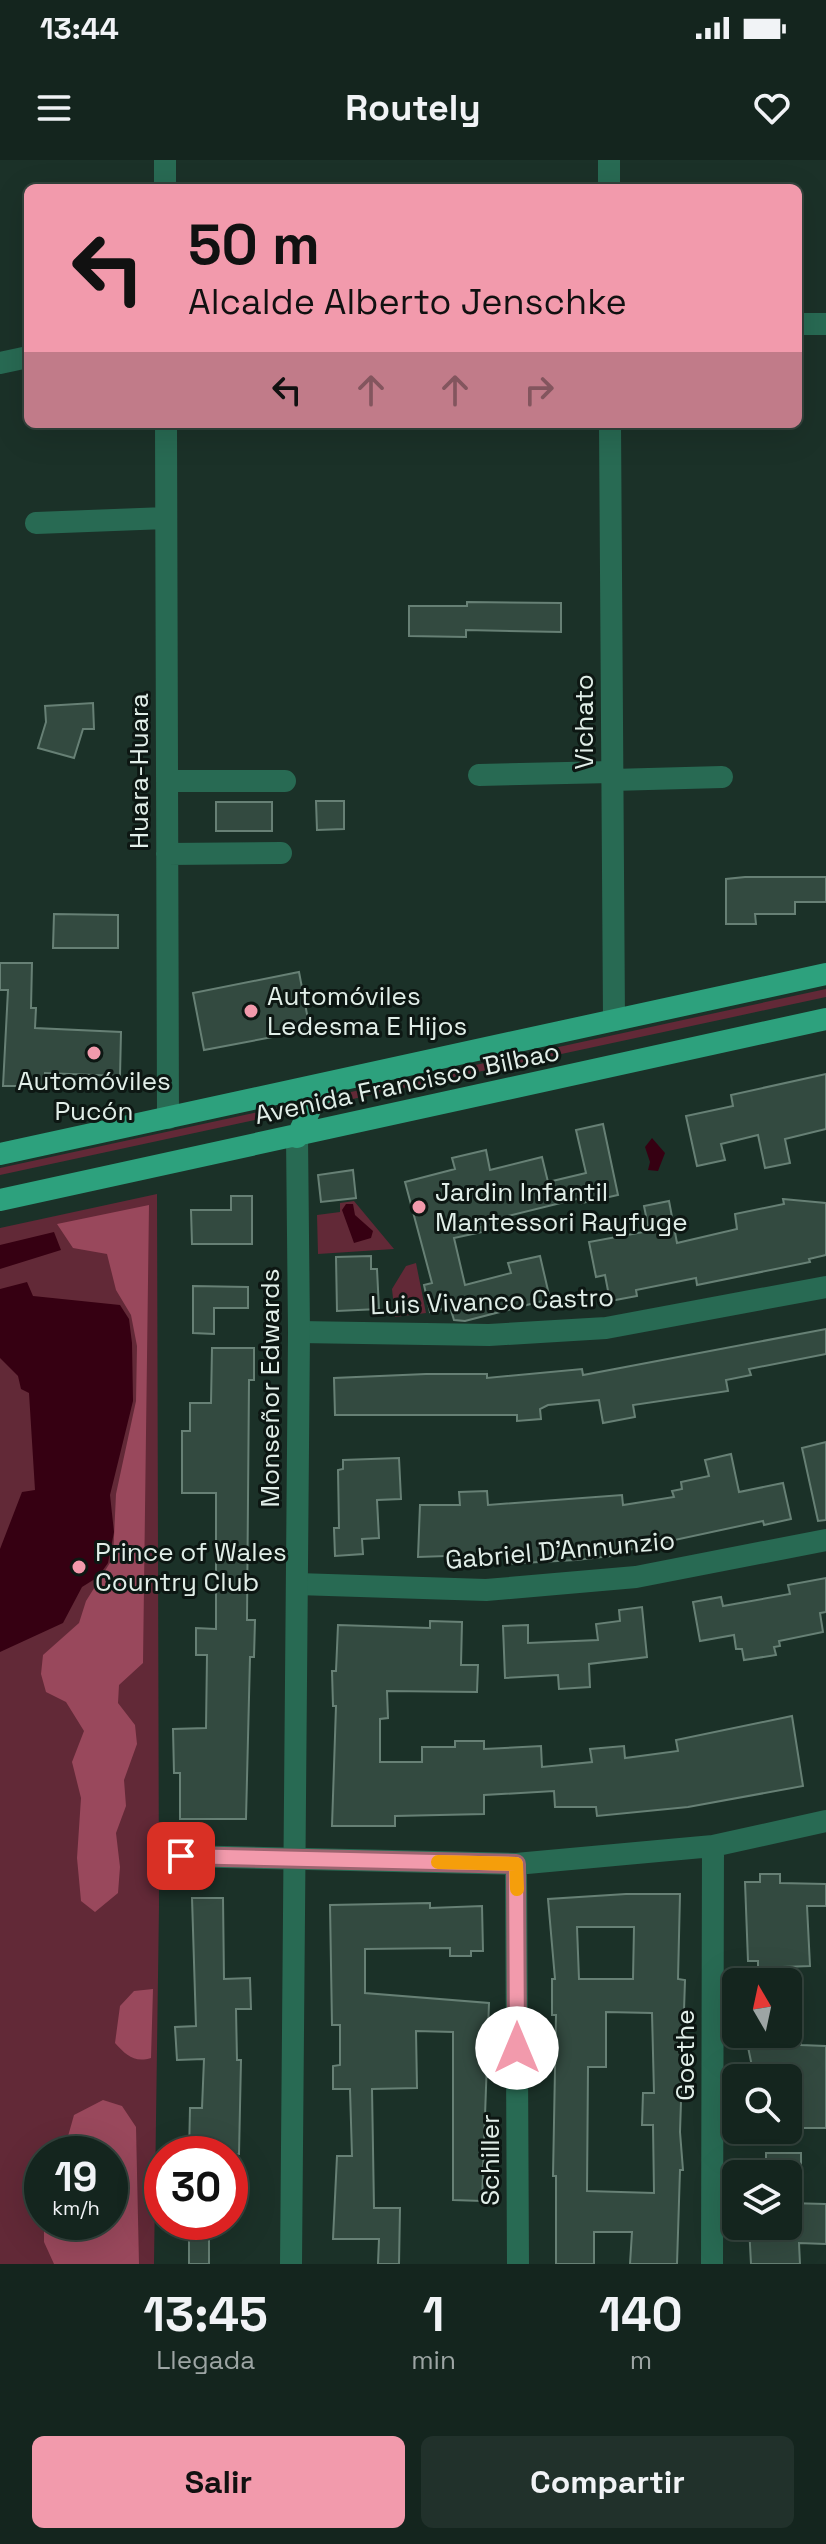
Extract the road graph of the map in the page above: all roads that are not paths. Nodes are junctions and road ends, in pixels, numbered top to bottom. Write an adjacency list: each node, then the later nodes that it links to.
1 (165, 160): 3 (street)
2 (609, 160): 4 (street)
3 (165, 184)
4 (609, 184)
5 (802, 324): 6 (street)
6 (826, 324)
7 (24, 358): 8 (street)
8 (0, 363)
9 (166, 428): 11 (street, Huara-Huara)
10 (610, 428): 14 (street, Vichato)
11 (166, 518): 12 (street); 16 (street, Huara-Huara)
12 (36, 523)
13 (479, 775): 14 (street)
14 (612, 776): 15 (street); 22 (street, Vichato)
15 (722, 777)
16 (167, 781): 17 (street); 19 (street, Huara-Huara)
17 (285, 781)
18 (281, 853): 19 (street)
19 (167, 854): 24 (street, Huara-Huara)
20 (826, 974): 22 (main road, Avenida Francisco Bilbao)
21 (826, 1019): 25 (main road, Avenida Francisco Bilbao)
22 (614, 1020): 23 (main road, Avenida Francisco Bilbao)
23 (346, 1079): 24 (main road, Avenida Francisco Bilbao); 25 (main road)
24 (168, 1118): 26 (main road, Avenida Francisco Bilbao)
25 (297, 1137): 27 (main road, Avenida Francisco Bilbao); 29 (street, Monseñor Edwards)
26 (0, 1154)
27 (0, 1200)
28 (826, 1287): 29 (street, Luis Vivanco Castro)
29 (299, 1332): 31 (street, Monseñor Edwards)
30 (826, 1540): 31 (street, Gabriel D'Annunzio)
31 (297, 1584): 35 (street, Monseñor Edwards)
32 (826, 1821): 33 (street)
33 (713, 1846): 36 (street); 39 (street, Goethe)
34 (181, 1856): 35 (street)
35 (293, 1859): 36 (street); 37 (street, Monseñor Edwards)
36 (516, 1864): 38 (street, Schiller)
37 (291, 2264)
38 (518, 2264)
39 (712, 2264)

